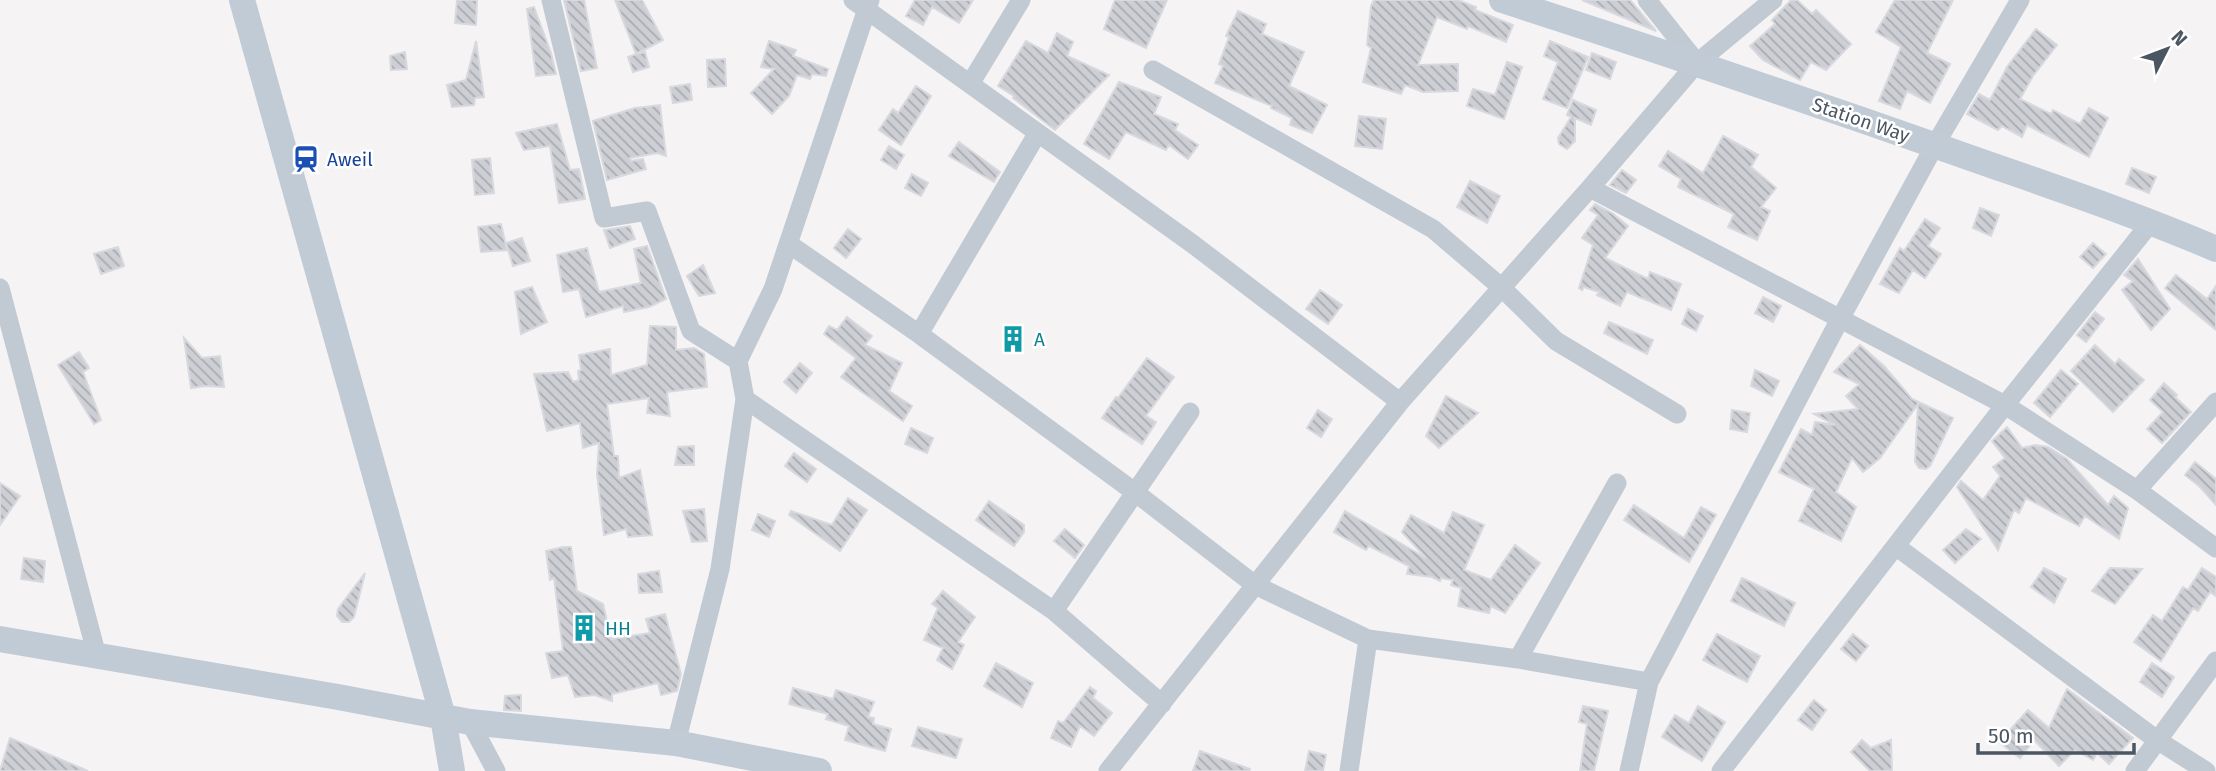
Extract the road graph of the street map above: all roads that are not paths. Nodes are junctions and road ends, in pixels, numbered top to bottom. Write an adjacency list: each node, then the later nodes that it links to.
1 (242, 0): 43 (street)
2 (551, 0): 22 (street)
3 (1021, 0): 11 (street)
4 (1502, 0): 9 (street, Station Way)
5 (1647, 0): 9 (street)
6 (1773, 0): 9 (street)
7 (2020, 0): 13 (street)
8 (863, 3): 11 (street); 16 (street)
9 (1697, 63): 13 (street, Station Way); 14 (street)
10 (1153, 70): 18 (street)
11 (970, 84): 12 (street)
12 (1037, 134): 21 (street); 24 (street)
13 (1935, 145): 15 (street, Station Way); 20 (street)
14 (1590, 188): 18 (street); 20 (street)
15 (2152, 222): 17 (street, Station Way); 26 (street)
16 (789, 244): 21 (street); 22 (street)
17 (2216, 249)
18 (1501, 287): 24 (street); 28 (street)
19 (0, 288): 38 (street)
20 (1840, 319): 26 (street); 41 (street)
21 (919, 334): 31 (street)
22 (738, 361): 23 (street)
23 (745, 399): 35 (street); 46 (street)
24 (1400, 402): 34 (street)
25 (2216, 402): 30 (street)
26 (2005, 405): 30 (street); 32 (street)
27 (1190, 412): 31 (street)
28 (1677, 414)
29 (1617, 483): 39 (street)
30 (2137, 490): 33 (street)
31 (1136, 493): 34 (street); 35 (street)
32 (1896, 547): 45 (street); 53 (street)
33 (2216, 548)
34 (1255, 584): 37 (street); 42 (street)
35 (1054, 611): 42 (street)
36 (0, 639): 38 (street)
37 (1368, 639): 39 (street); 51 (street)
38 (97, 656): 43 (street)
39 (1518, 659): 41 (street)
40 (2216, 661): 45 (street)
41 (1650, 682): 52 (street)
42 (1162, 704): 50 (street)
43 (443, 717): 44 (street); 47 (street)
44 (470, 722): 46 (street); 48 (street)
45 (2157, 740): 54 (street); 55 (street)
46 (676, 743): 49 (street)
47 (452, 771)
48 (496, 771)
49 (819, 771)
50 (1108, 771)
51 (1349, 771)
52 (1629, 771)
53 (1721, 771)
54 (2135, 771)
55 (2206, 771)

